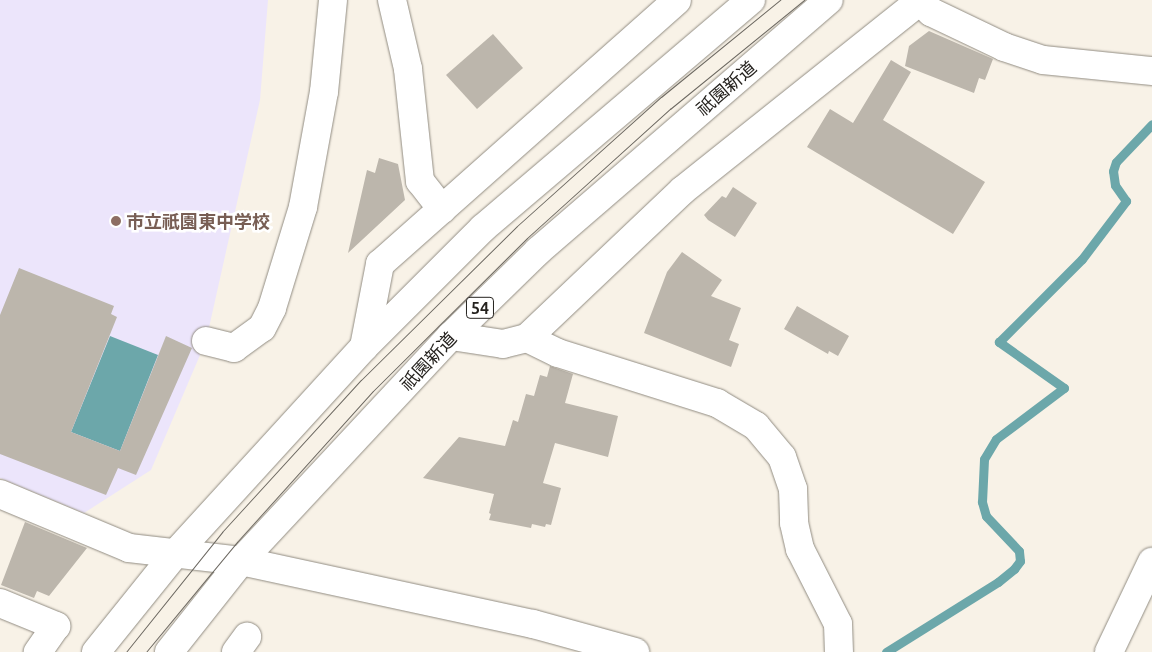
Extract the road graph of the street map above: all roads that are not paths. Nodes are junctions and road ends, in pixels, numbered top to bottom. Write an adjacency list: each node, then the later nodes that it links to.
1 (333, 0): 11 (main road)
2 (392, 0): 8 (main road)
3 (677, 0): 8 (main road)
4 (751, 0): 12 (main road)
5 (829, 0): 9 (main road, 祇園新道 / 54)
6 (907, 6): 7 (main road); 10 (main road)
7 (1152, 71)
8 (442, 209): 12 (main road)
9 (451, 336): 10 (main road); 15 (main road, 祇園新道 / 54)
10 (527, 338): 22 (main road)
11 (206, 341)
12 (364, 347): 14 (main road)
13 (0, 494): 14 (main road)
14 (174, 554): 15 (main road); 19 (main road)
15 (241, 561): 20 (main road, 祇園新道 / 54); 21 (main road)
16 (1152, 562): 23 (main road)
17 (0, 603): 18 (main road)
18 (38, 652)
19 (96, 652)
20 (169, 652)
21 (635, 652)
22 (838, 652)
23 (1109, 652)

